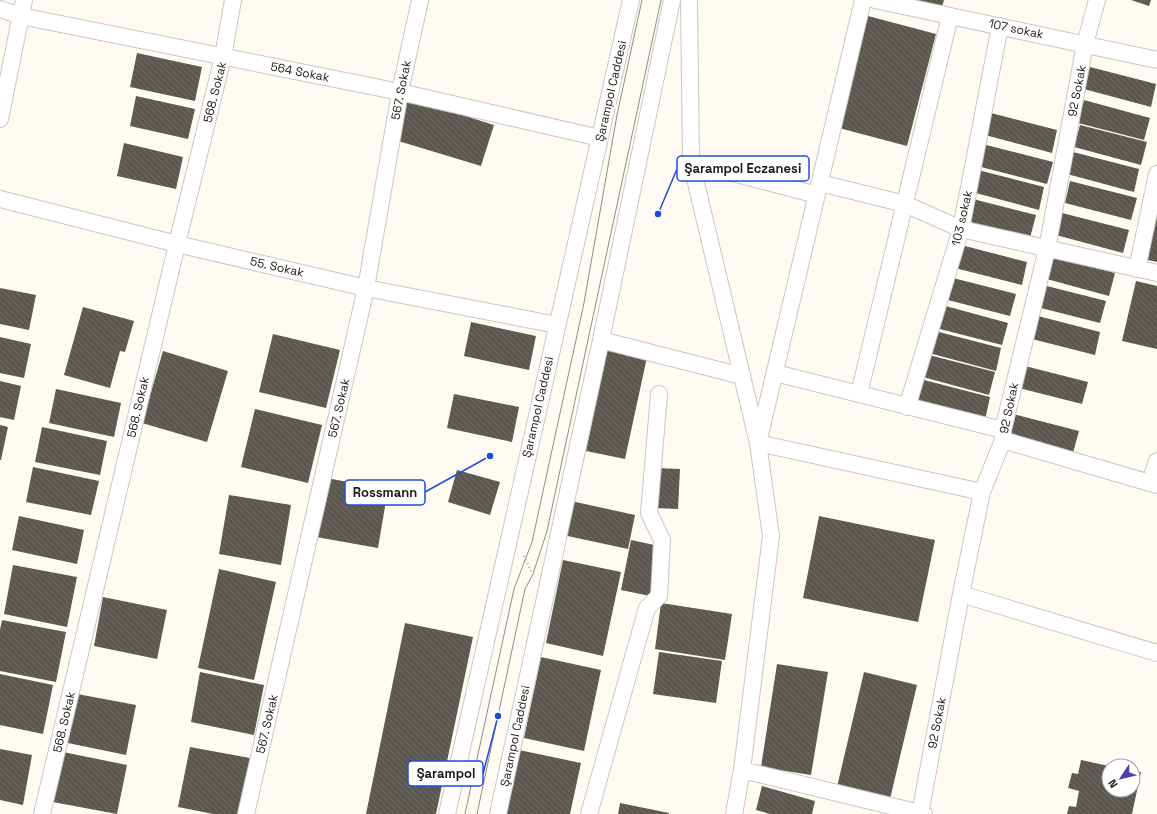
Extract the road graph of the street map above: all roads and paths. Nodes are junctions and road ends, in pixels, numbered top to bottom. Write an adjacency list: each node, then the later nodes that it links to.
1 (24, 0): 11 (street)
2 (233, 0): 15 (street, 568. Sokak)
3 (420, 0): 17 (street, 567. Sokak)
4 (631, 0): 19 (street, Şarampol Caddesi)
5 (672, 0): 32 (street, Şarampol Caddesi)
6 (689, 0): 20 (street)
7 (863, 0): 22 (street)
8 (875, 0): 12 (street, 107 sokak)
9 (1097, 0): 14 (street, 92 Sokak)
10 (0, 9): 11 (street, 564 Sokak)
11 (21, 16): 15 (street, 564 Sokak); 18 (street)
12 (950, 16): 13 (street, 107 sokak); 24 (street)
13 (1000, 26): 14 (street, 107 sokak); 25 (street, 103 sokak)
14 (1085, 44): 16 (street, 107 sokak); 27 (street, 92 Sokak)
15 (223, 57): 17 (street, 564 Sokak); 26 (street, 568. Sokak)
16 (1157, 60)
17 (400, 92): 19 (street, 564 Sokak); 30 (street, 567. Sokak)
18 (0, 118)
19 (600, 138): 31 (street, Şarampol Caddesi)
20 (691, 162): 22 (street); 34 (street)
21 (1157, 174): 28 (street)
22 (818, 189): 24 (street); 33 (street)
23 (0, 200): 26 (street, 55. Sokak)
24 (905, 204): 25 (street); 36 (street)
25 (960, 229): 27 (street); 37 (street, 103 sokak)
26 (177, 244): 30 (street, 55. Sokak); 48 (street, 568. Sokak)
27 (1047, 249): 28 (street); 38 (street, 92 Sokak)
28 (1137, 269): 29 (street)
29 (1157, 273)
30 (366, 288): 31 (street, 55. Sokak); 49 (street, 567. Sokak)
31 (557, 325): 50 (street, Şarampol Caddesi)
32 (601, 340): 34 (street); 51 (street, Şarampol Caddesi)
33 (775, 372): 36 (street); 39 (street)
34 (742, 376): 39 (street)
35 (659, 394): 52 (street)
36 (859, 394): 37 (street)
37 (907, 407): 38 (street)
38 (1003, 435): 41 (street); 42 (street, 92 Sokak)
39 (758, 443): 42 (street); 47 (street)
40 (1157, 461): 41 (street)
41 (1154, 484)
42 (982, 492): 45 (street, 92 Sokak)
43 (521, 552): 44 (path)
44 (535, 577)
45 (961, 594): 46 (street); 54 (street, 92 Sokak)
46 (1157, 653)
47 (742, 770): 53 (street); 54 (street)
48 (42, 814)
49 (246, 814)
50 (447, 814)
51 (498, 814)
52 (589, 814)
53 (734, 814)
54 (921, 814)

